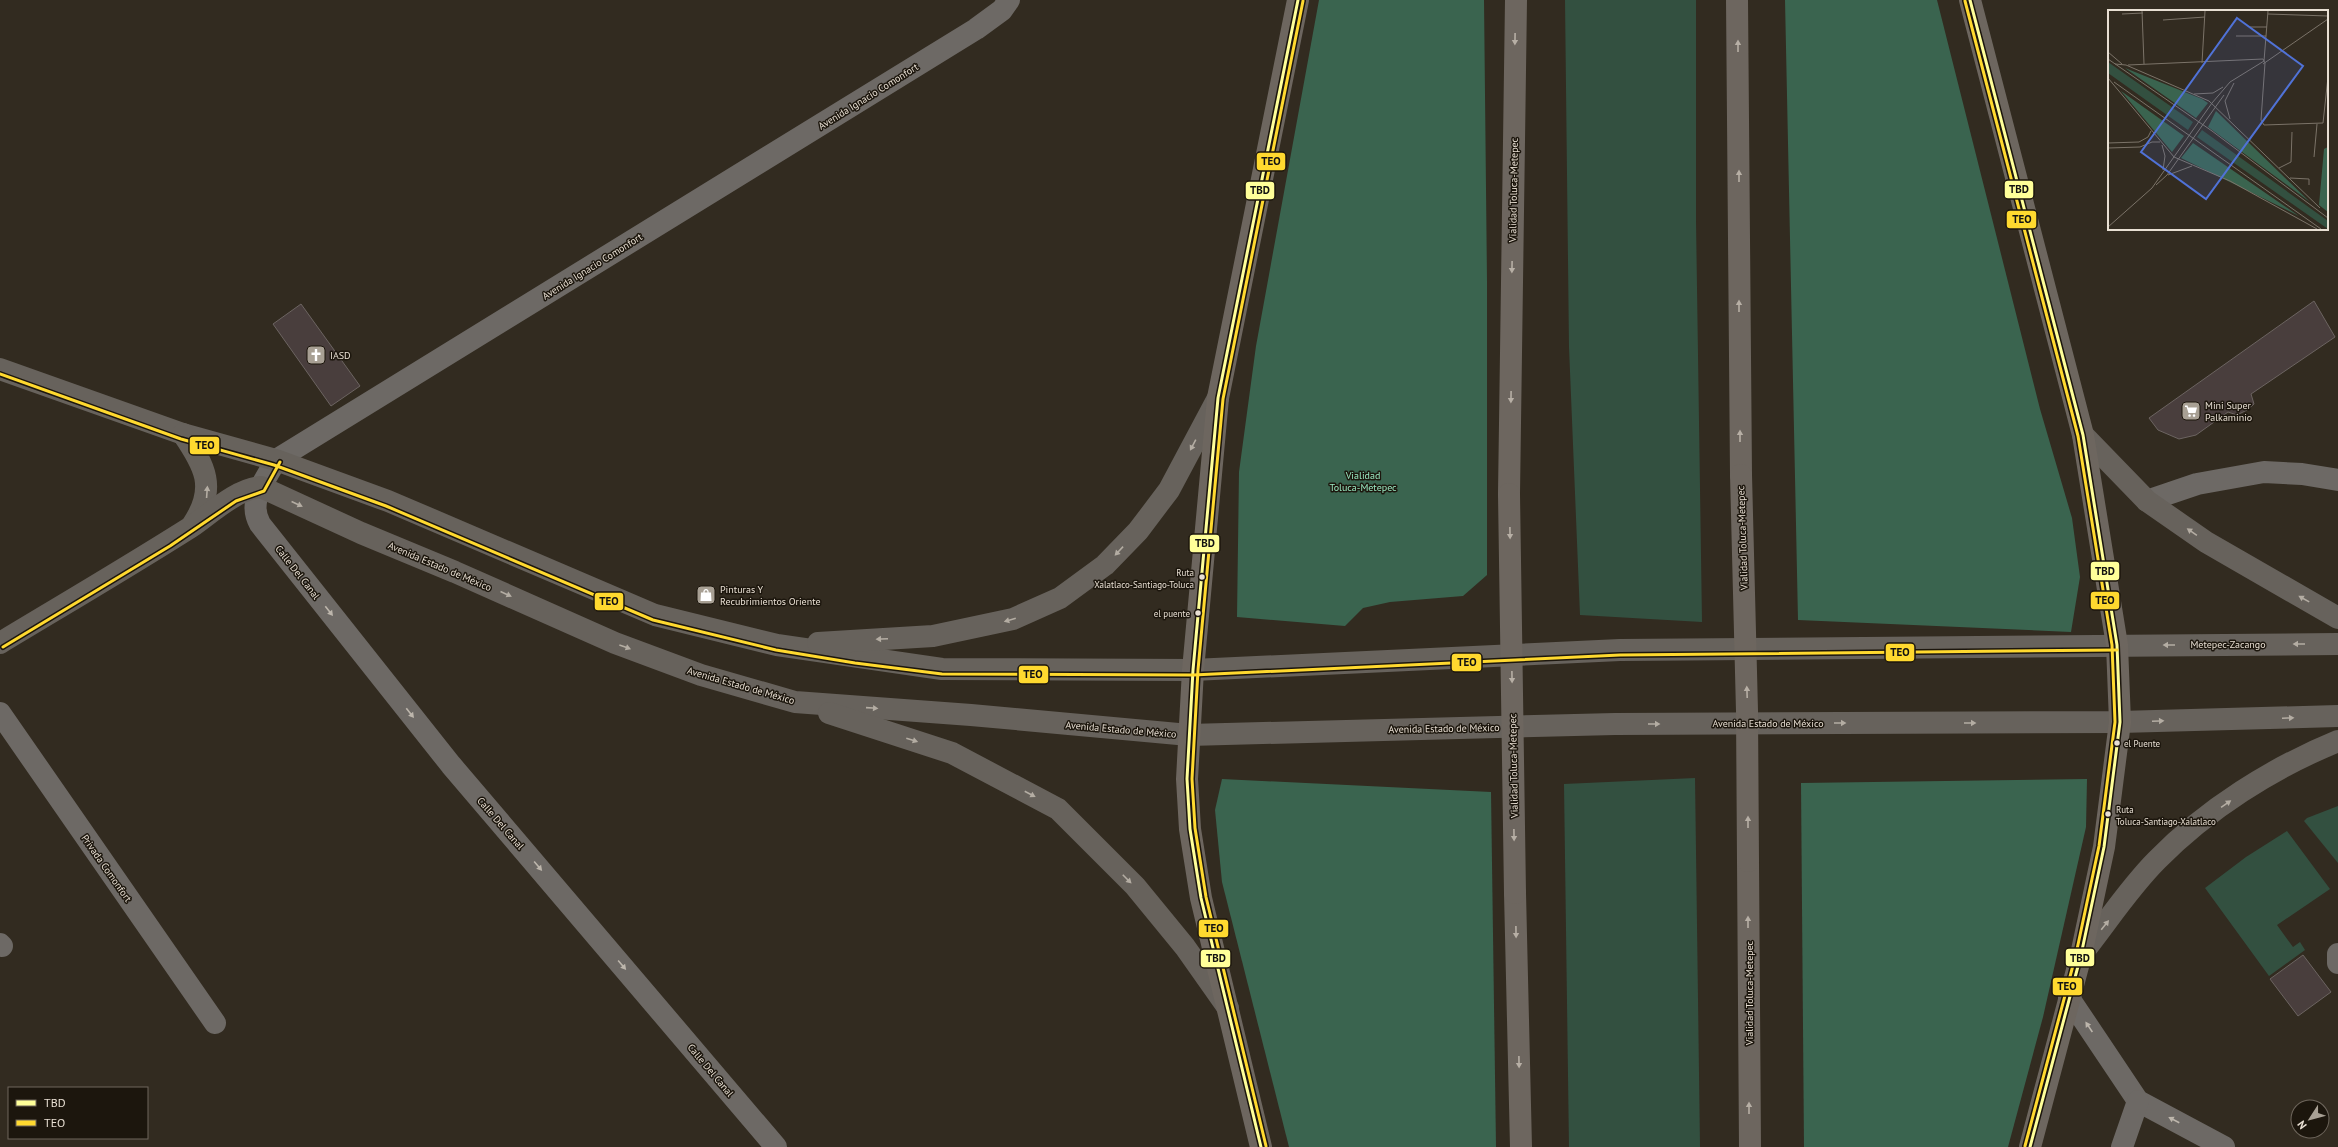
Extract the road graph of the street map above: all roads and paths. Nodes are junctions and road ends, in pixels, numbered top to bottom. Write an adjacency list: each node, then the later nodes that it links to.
1 (1298, 0): 7 (highway)
2 (1516, 0): 36 (highway, Vialidad Toluca-Metepec, one-way to 36, bridge)
3 (1737, 0): 37 (highway, Vialidad Toluca-Metepec, one-way to 3, bridge)
4 (1970, 0): 9 (highway)
5 (1005, 5): 10 (street, Avenida Ignacio Comonfort)
6 (0, 369): 8 (main road)
7 (1218, 398): 18 (main road, one-way to 18); 20 (highway)
8 (183, 434): 10 (main road); 14 (main road, one-way to 8)
9 (2084, 435): 13 (main road); 19 (highway)
10 (276, 460): 12 (street); 18 (main road)
11 (2338, 480): 13 (street)
12 (262, 487): 14 (main road); 21 (main road, Avenida Estado de México, one-way to 21); 34 (street, Calle Del Canal, one-way to 34)
13 (2147, 501): 15 (main road, one-way to 13)
14 (191, 527): 16 (main road)
15 (2338, 618)
16 (0, 644)
17 (2338, 644): 19 (main road, Metepec-Zacango, one-way to 19)
18 (777, 645): 20 (main road)
19 (2117, 645): 20 (main road); 24 (highway)
20 (1193, 670): 25 (highway)
21 (795, 702): 25 (main road, Avenida Estado de México, one-way to 25); 31 (main road, one-way to 31)
22 (0, 712): 32 (street, Privada Comonfort)
23 (2338, 716): 24 (main road, one-way to 23)
24 (2120, 722): 25 (main road, Avenida Estado de México, one-way to 24); 28 (highway)
25 (1189, 735): 31 (highway)
26 (2338, 741): 28 (main road, one-way to 26)
27 (2338, 954): 29 (street)
28 (2081, 955): 30 (highway)
29 (2338, 963)
30 (2069, 998): 33 (street, one-way to 30); 38 (highway)
31 (1229, 1010): 35 (highway)
32 (215, 1023)
33 (2138, 1101): 39 (street); 40 (street, one-way to 33)
34 (776, 1147)
35 (1261, 1147)
36 (1521, 1147)
37 (1750, 1147)
38 (2030, 1147)
39 (2122, 1147)
40 (2224, 1147)

